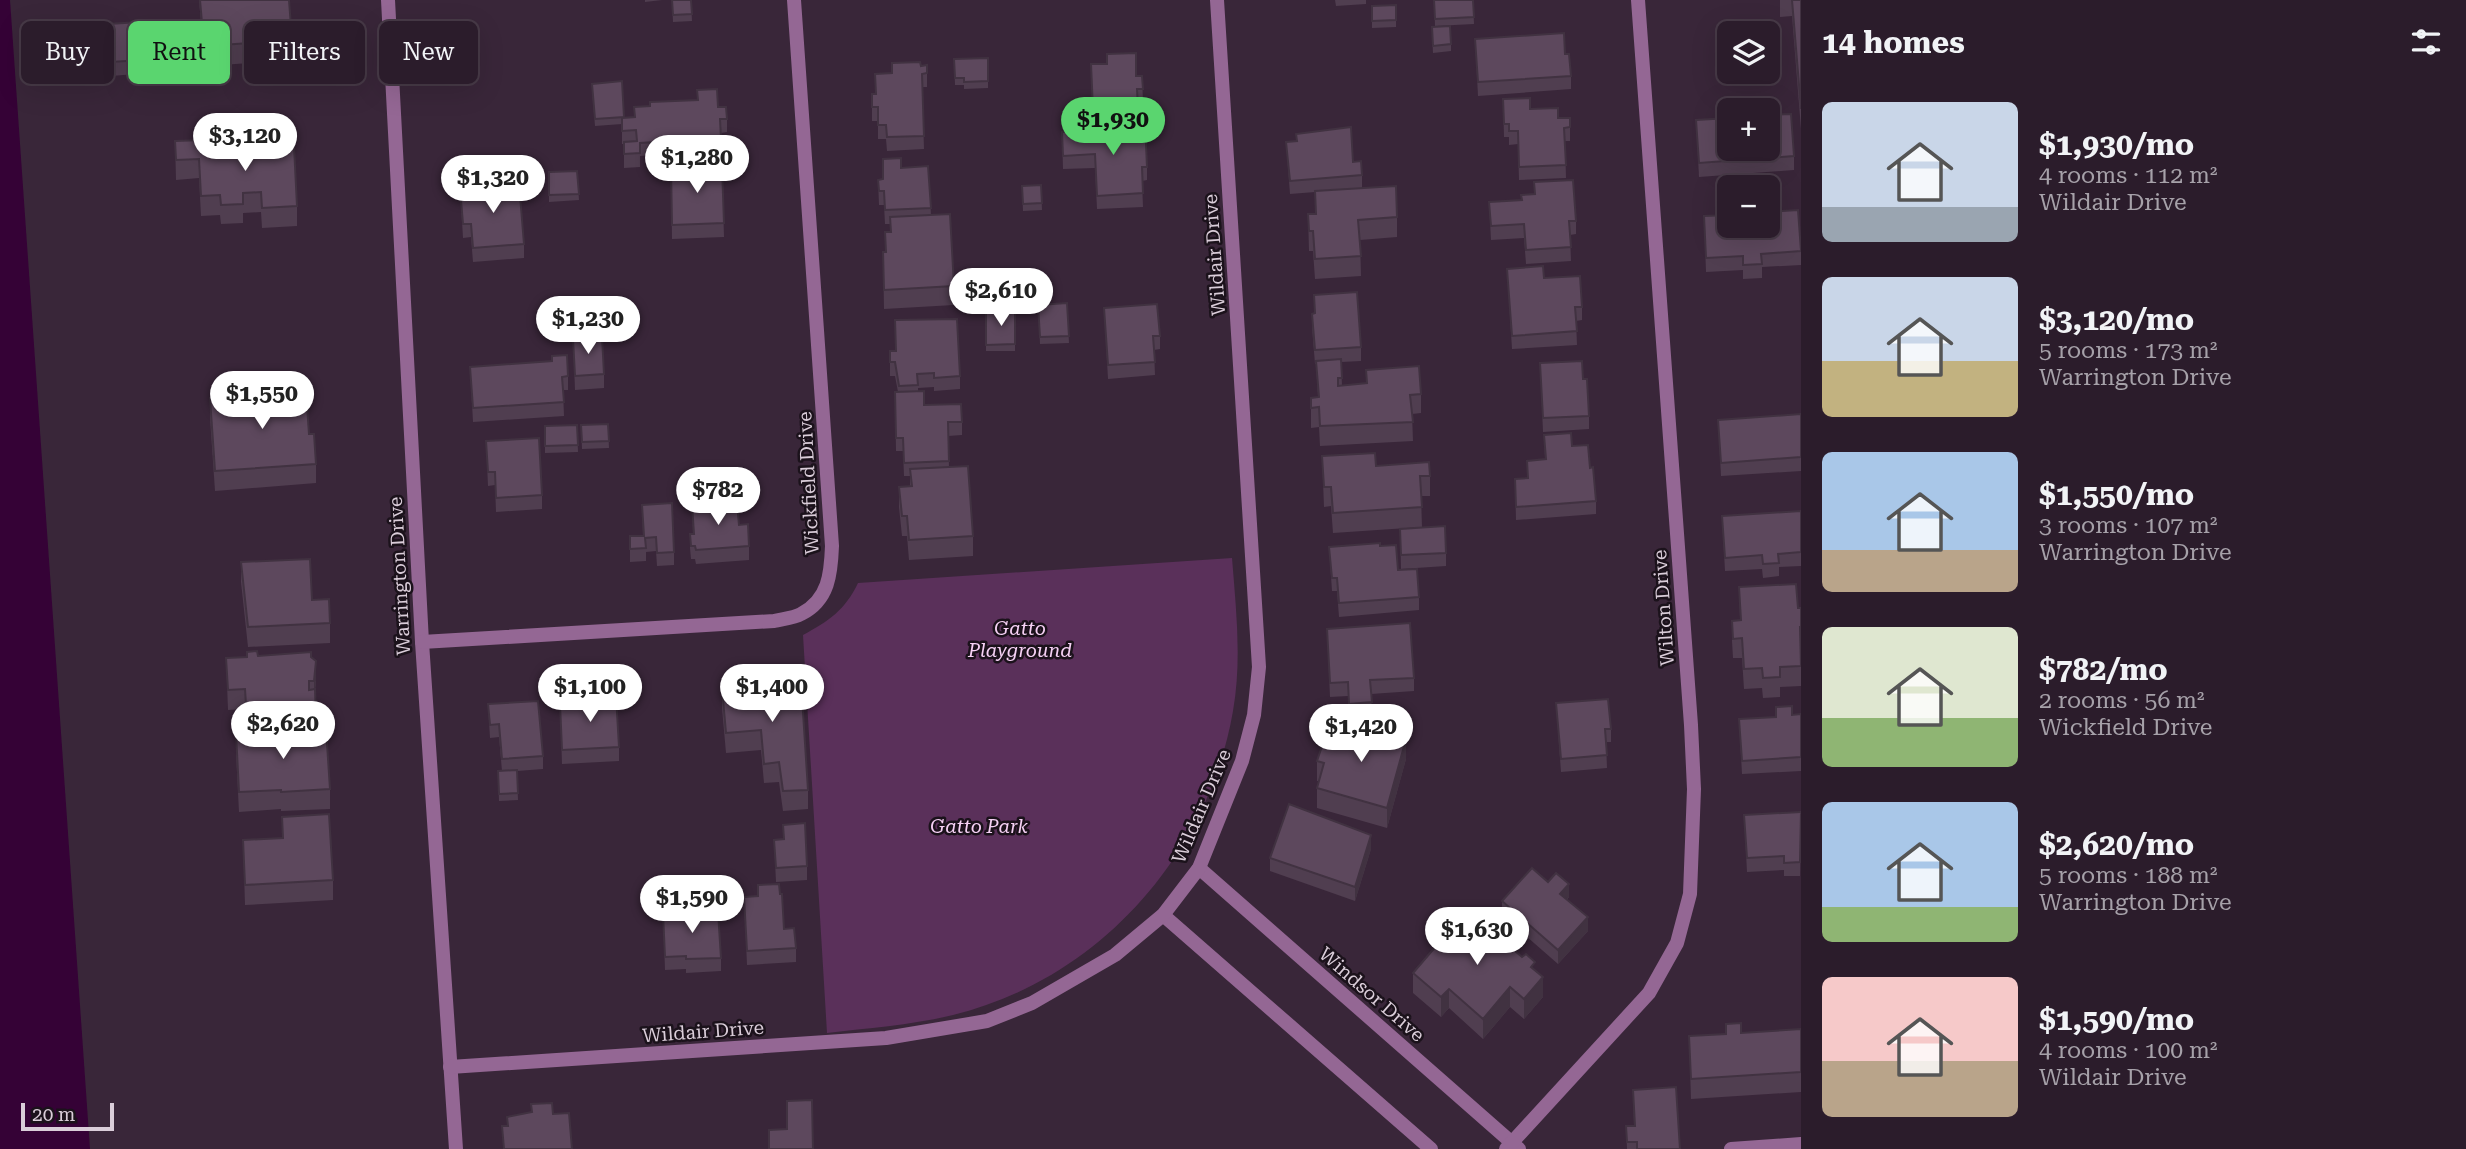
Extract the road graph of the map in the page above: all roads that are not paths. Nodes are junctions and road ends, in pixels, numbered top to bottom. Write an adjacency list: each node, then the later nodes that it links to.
1 (388, 0): 5 (street, Warrington Drive)
2 (794, 0): 5 (street, Wickfield Drive)
3 (1217, 0): 6 (street, Wildair Drive)
4 (1638, 0): 10 (street, Wilton Drive)
5 (422, 642): 8 (street, Warrington Drive)
6 (1199, 868): 7 (street, Wildair Drive); 10 (street, Windsor Drive)
7 (1163, 915): 8 (street, Wildair Drive); 12 (street)
8 (450, 1067): 11 (street, Warrington Drive)
9 (1801, 1144): 13 (street)
10 (1512, 1147)
11 (456, 1149)
12 (1431, 1149)
13 (1731, 1149)

